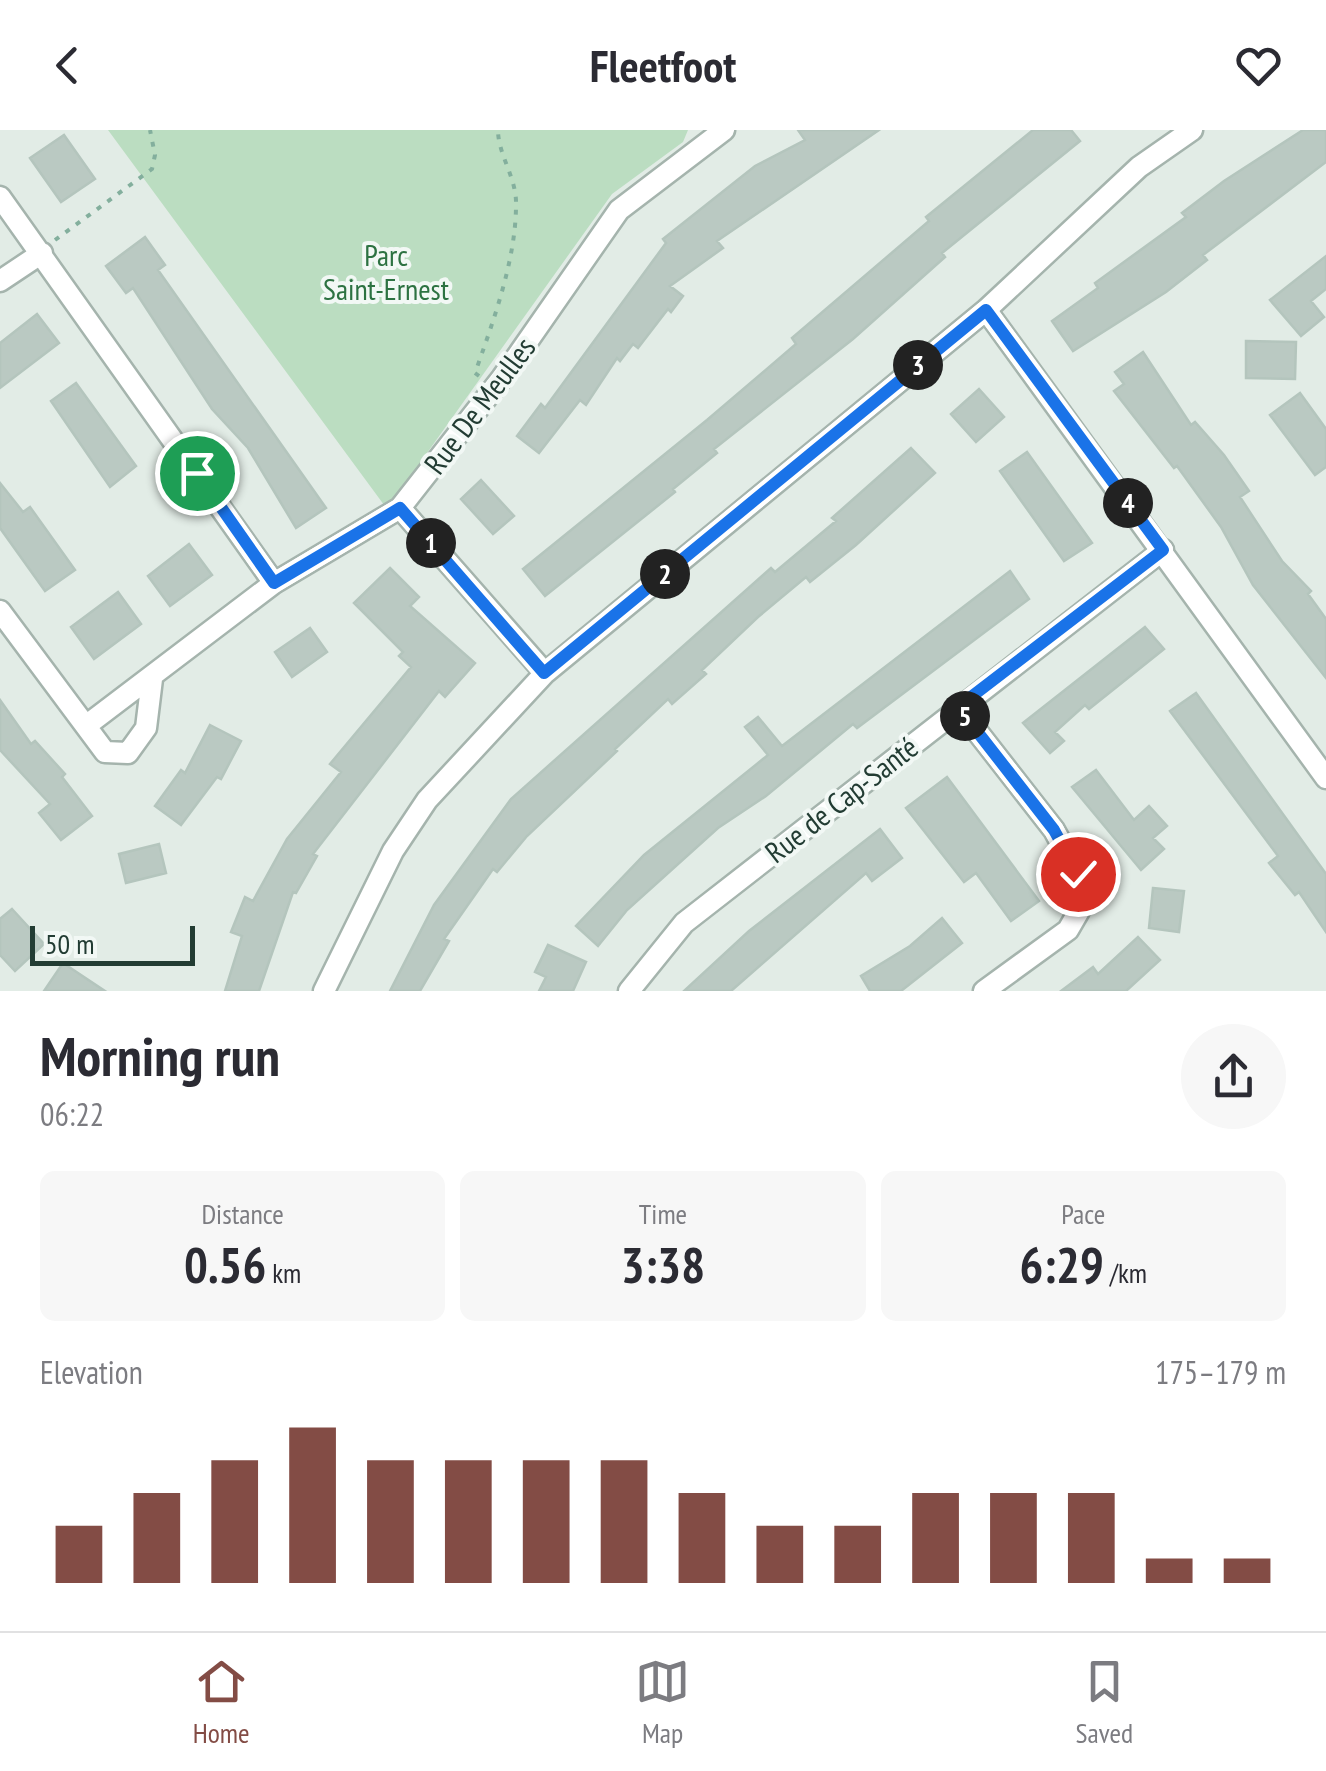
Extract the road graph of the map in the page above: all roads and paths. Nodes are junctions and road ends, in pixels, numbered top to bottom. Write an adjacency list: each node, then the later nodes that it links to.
1 (150, 130): 6 (path)
2 (498, 130): 9 (path)
3 (1192, 130): 8 (street)
4 (713, 133): 9 (street, Rue De Meulles)
5 (0, 197): 6 (street)
6 (42, 253): 7 (street); 12 (street)
7 (0, 281)
8 (986, 310): 11 (street); 14 (street)
9 (494, 388): 10 (street, Rue De Meulles)
10 (400, 508): 12 (street, Rue De Meulles); 14 (street)
11 (1163, 550): 16 (street, Rue de Cap-Santé); 18 (street)
12 (274, 583): 15 (street, Rue De Meulles)
13 (0, 611): 17 (street)
14 (544, 673): 19 (street)
15 (152, 679): 17 (street, Rue De Meulles); 17 (street)
16 (958, 707): 20 (street, Rue de Cap-Santé); 21 (street)
17 (87, 725)
18 (1326, 778)
19 (324, 991)
20 (629, 991)
21 (984, 991)

